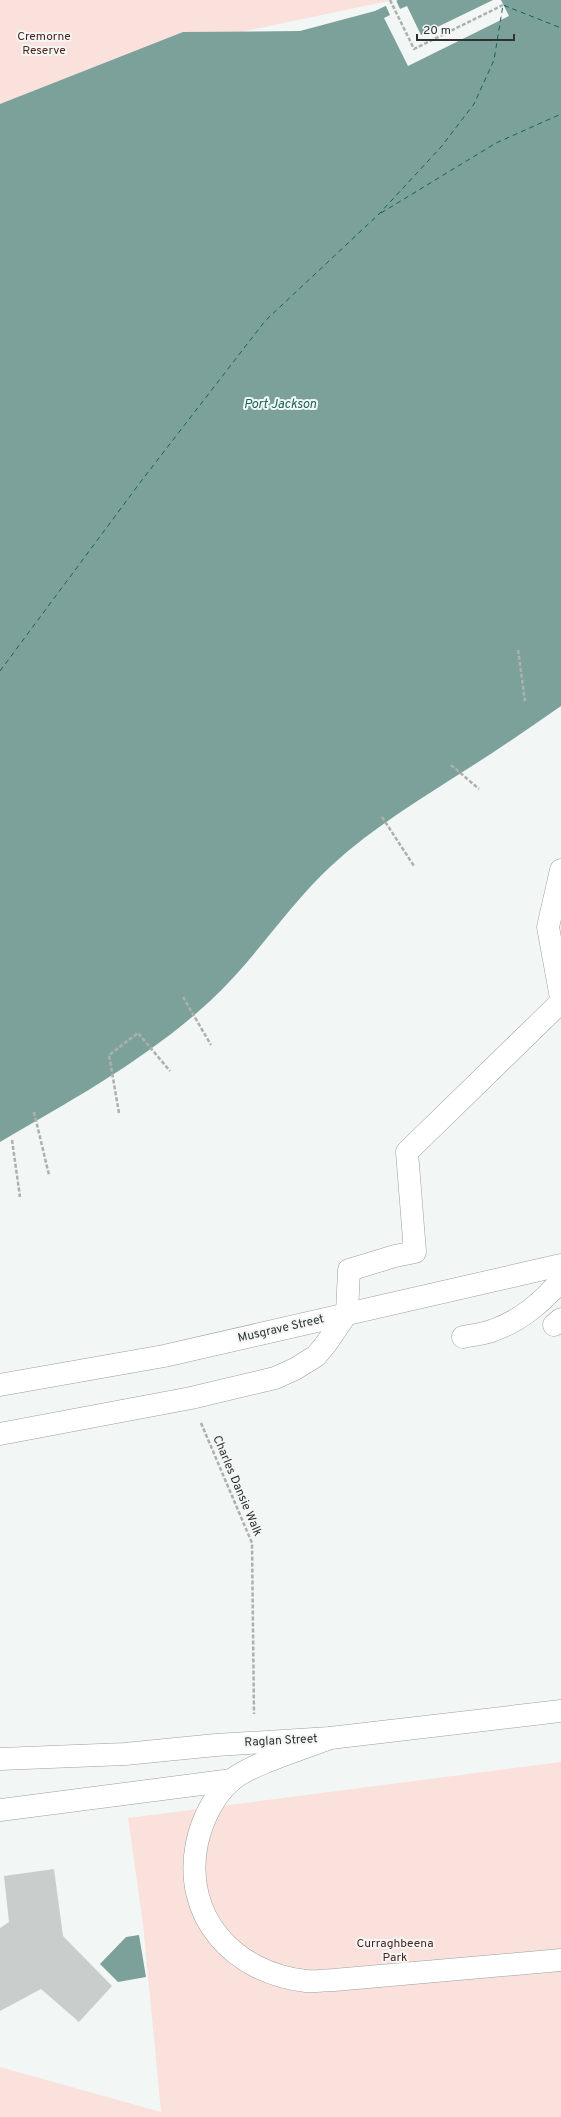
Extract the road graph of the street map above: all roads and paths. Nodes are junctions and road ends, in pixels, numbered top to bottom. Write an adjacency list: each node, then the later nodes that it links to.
1 (390, 0): 2 (path)
2 (503, 6)
3 (518, 650): 4 (path)
4 (526, 701)
5 (451, 765): 6 (path)
6 (479, 788)
7 (382, 817): 8 (path)
8 (414, 866)
9 (561, 870): 11 (street)
10 (183, 997): 13 (path)
11 (561, 998)
12 (561, 1002): 22 (street)
13 (211, 1045)
14 (170, 1071): 16 (path)
15 (34, 1112): 18 (path)
16 (119, 1113)
17 (12, 1140): 19 (path)
18 (49, 1175)
19 (20, 1197)
20 (561, 1265): 22 (street, Musgrave Street)
21 (561, 1280): 23 (street)
22 (347, 1313): 24 (street, Musgrave Street); 25 (street)
23 (463, 1337)
24 (0, 1385)
25 (191, 1398): 26 (street); 29 (path, Charles Dansie Walk)
26 (0, 1434)
27 (561, 1711): 28 (street, Raglan Street)
28 (330, 1738): 29 (street, Raglan Street); 31 (street)
29 (254, 1743): 30 (street, Raglan Street)
30 (0, 1759)
31 (232, 1780): 32 (street); 33 (street)
32 (0, 1810)
33 (561, 1960)

